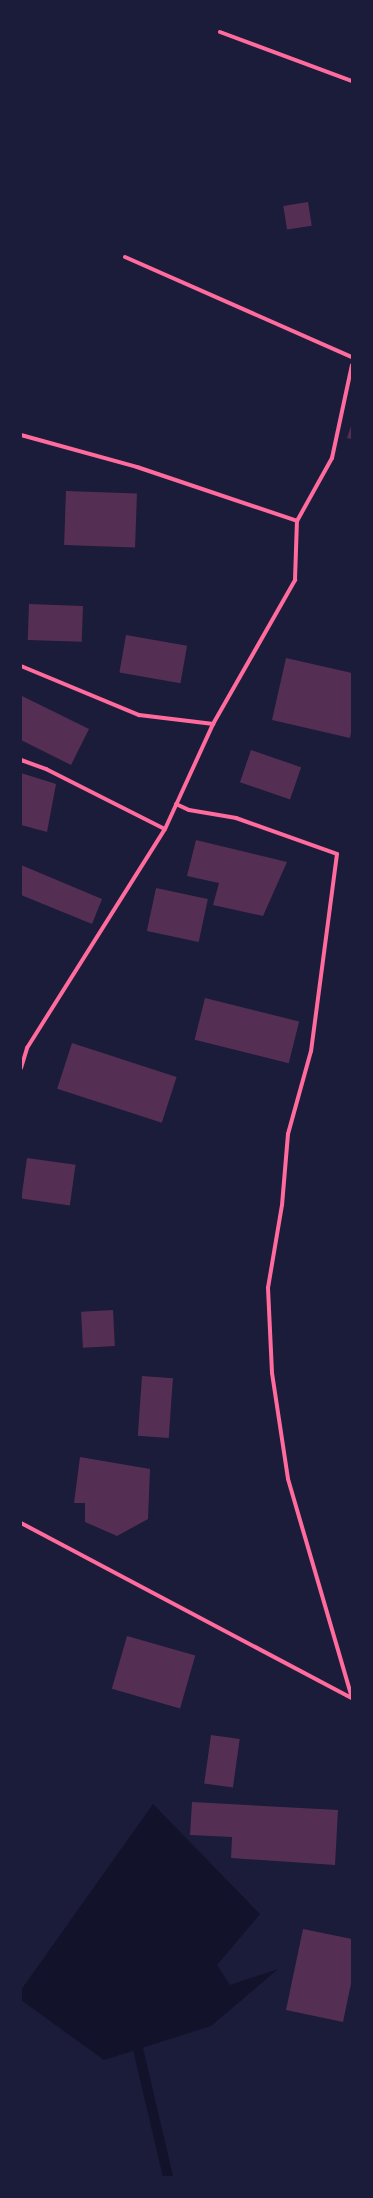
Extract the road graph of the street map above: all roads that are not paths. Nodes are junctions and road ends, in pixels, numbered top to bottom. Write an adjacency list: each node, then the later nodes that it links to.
1 (220, 32): 2 (street)
2 (352, 81)
3 (125, 257): 4 (street)
4 (352, 358)
5 (352, 365): 7 (street)
6 (21, 435): 7 (street)
7 (297, 521): 9 (street)
8 (21, 666): 9 (street)
9 (213, 724): 11 (street)
10 (21, 760): 12 (street)
11 (176, 804): 12 (street); 15 (street)
12 (165, 828): 13 (street)
13 (21, 1068)
14 (21, 1523): 15 (street)
15 (352, 1698)

